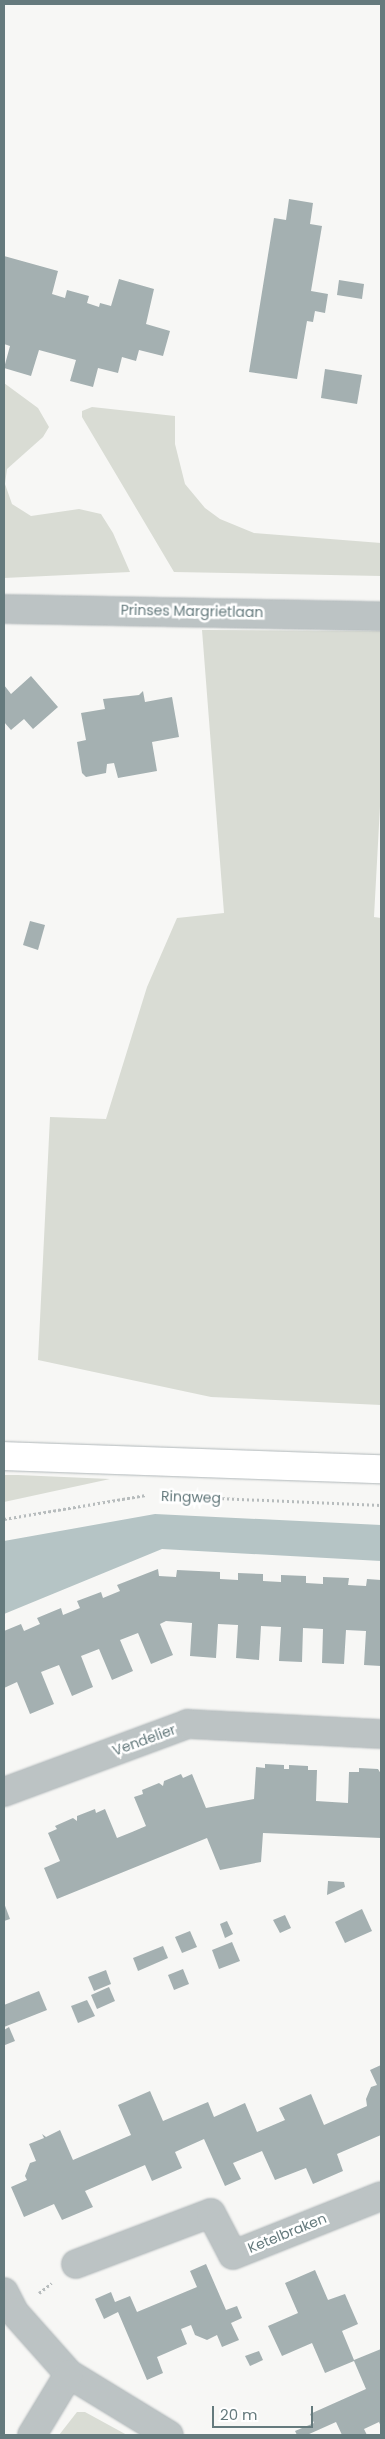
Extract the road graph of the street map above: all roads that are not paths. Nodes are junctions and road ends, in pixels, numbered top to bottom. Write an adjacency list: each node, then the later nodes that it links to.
1 (4, 608): 2 (street, Prinses Margrietlaan)
2 (381, 616)
3 (4, 1456): 4 (main road)
4 (381, 1469)
5 (381, 1734): 6 (street, Vendelier)
6 (4, 1792)
7 (381, 2196): 8 (street, Ketelbraken)
8 (76, 2264)
9 (9, 2302): 10 (street)
10 (69, 2374): 11 (street); 12 (street)
11 (32, 2435)
12 (169, 2435)

